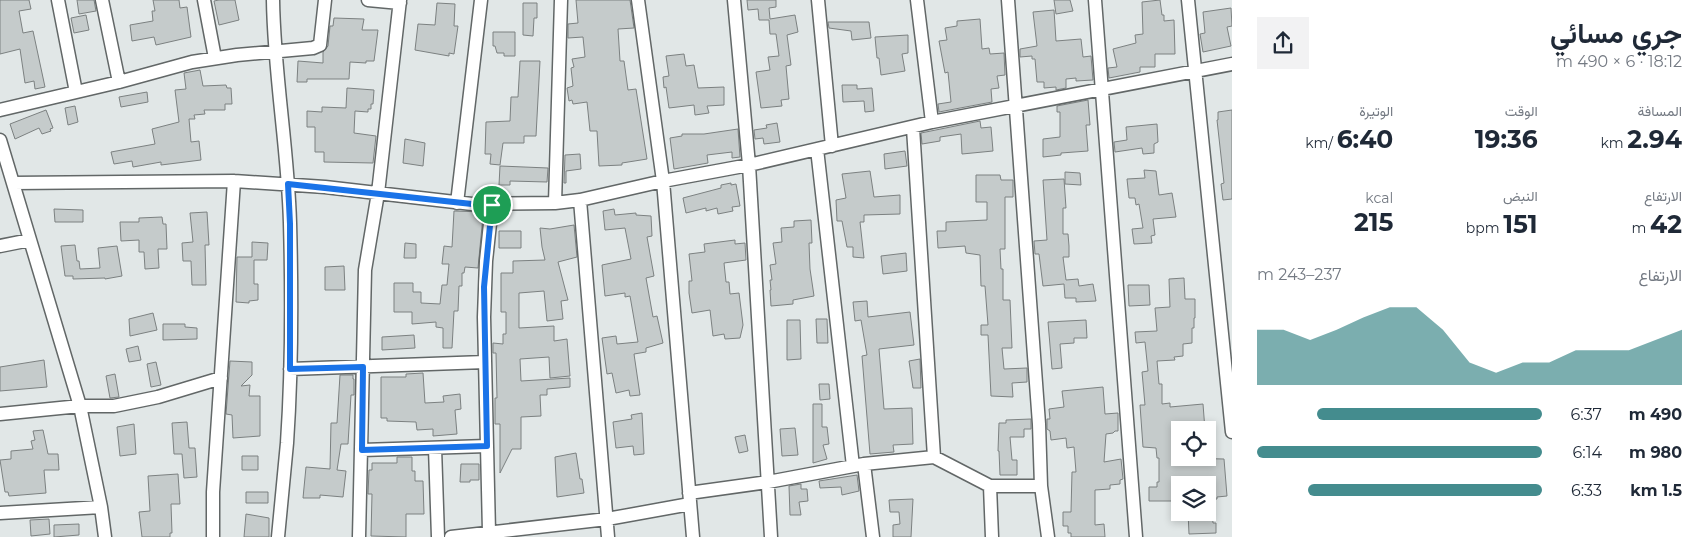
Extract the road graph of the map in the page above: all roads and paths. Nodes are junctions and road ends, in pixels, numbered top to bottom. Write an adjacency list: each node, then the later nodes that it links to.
1 (58, 0): 23 (street)
2 (102, 0): 21 (street)
3 (204, 0): 18 (street)
4 (273, 0): 17 (street)
5 (325, 0): 17 (street)
6 (368, 0): 16 (street)
7 (481, 0): 38 (street)
8 (561, 0): 39 (street)
9 (638, 0): 33 (street)
10 (734, 0): 31 (street)
11 (818, 0): 29 (street)
12 (917, 0): 26 (street)
13 (1008, 0): 24 (street)
14 (1095, 0): 22 (street)
15 (1188, 0): 20 (street)
16 (400, 2): 36 (street)
17 (275, 53): 18 (street); 35 (street)
18 (215, 58): 21 (street)
19 (1232, 64): 20 (street)
20 (1194, 71): 22 (street); 49 (street)
21 (119, 82): 23 (street)
22 (1103, 90): 24 (street); 75 (street)
23 (76, 92): 25 (street)
24 (1016, 107): 26 (street); 57 (street)
25 (0, 110)
26 (932, 122): 27 (street)
27 (913, 128): 29 (street); 53 (street)
28 (0, 140): 34 (street)
29 (832, 146): 30 (street)
30 (817, 149): 31 (street); 54 (street)
31 (749, 165): 33 (street); 55 (street)
32 (234, 181): 34 (street); 35 (street); 46 (street)
33 (663, 181): 37 (street); 58 (street)
34 (13, 183): 41 (street)
35 (288, 184): 36 (street); 45 (street)
36 (378, 193): 38 (street); 44 (street)
37 (580, 200): 39 (street); 61 (street)
38 (456, 203): 40 (street)
39 (555, 203): 40 (street)
40 (492, 205): 43 (street)
41 (30, 240): 42 (street); 47 (street)
42 (0, 246)
43 (485, 362): 44 (street); 50 (street)
44 (363, 367): 45 (street); 52 (street)
45 (290, 369): 65 (street)
46 (221, 378): 47 (street); 64 (street)
47 (80, 406): 48 (street); 59 (street)
48 (0, 414)
49 (1232, 432)
50 (487, 446): 51 (street); 62 (street)
51 (436, 448): 52 (street); 67 (street)
52 (362, 450): 66 (street)
53 (934, 457): 54 (street); 56 (street)
54 (858, 465): 55 (street); 72 (street)
55 (768, 482): 58 (street); 71 (street)
56 (990, 486): 57 (street); 73 (street)
57 (1042, 486): 74 (street)
58 (690, 498): 61 (street); 70 (street)
59 (101, 507): 60 (street); 63 (street)
60 (0, 514)
61 (607, 520): 62 (street); 69 (street)
62 (489, 532): 68 (street)
63 (106, 537)
64 (212, 537)
65 (278, 537)
66 (359, 537)
67 (438, 537)
68 (451, 537)
69 (608, 537)
70 (693, 537)
71 (771, 537)
72 (874, 537)
73 (992, 537)
74 (1048, 537)
75 (1136, 537)

